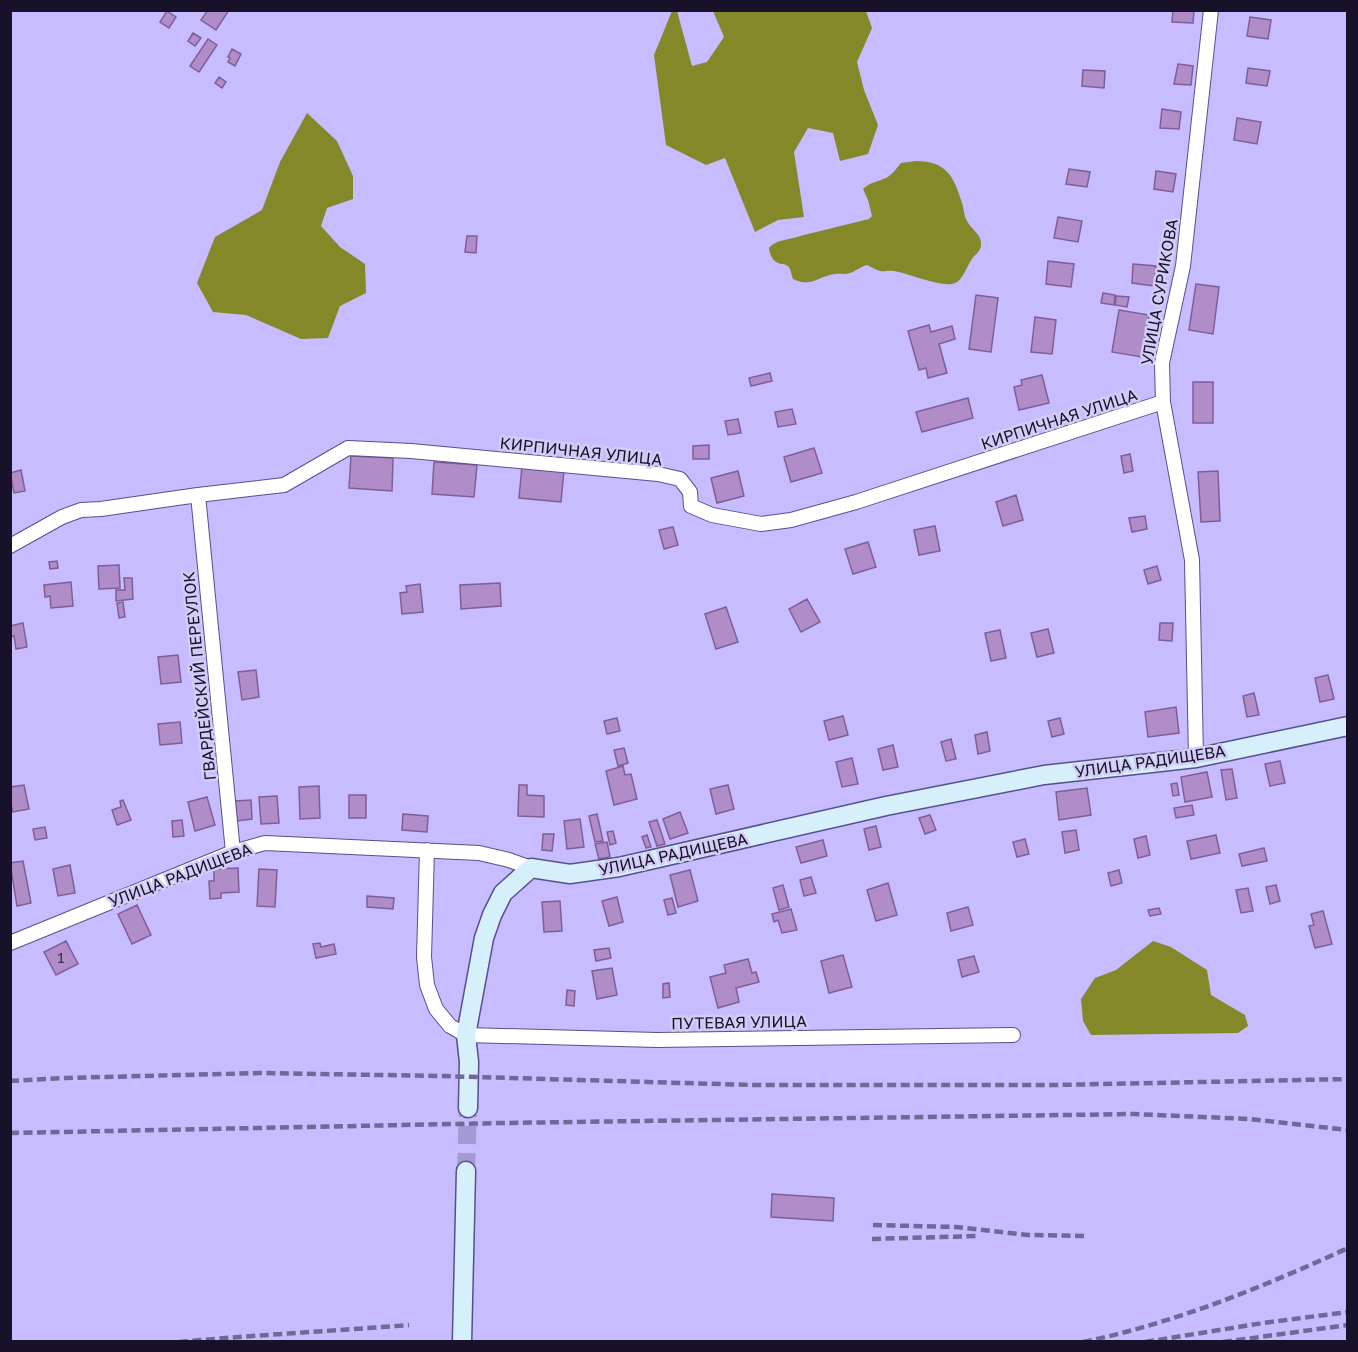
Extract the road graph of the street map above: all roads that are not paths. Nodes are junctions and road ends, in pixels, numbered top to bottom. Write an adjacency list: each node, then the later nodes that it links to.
1 (1211, 10): 2 (street, УЛИЦА СУРИКОВА)
2 (1163, 402): 3 (street, КИРПИЧНАЯ УЛИЦА); 6 (street, УЛИЦА СУРИКОВА)
3 (198, 495): 4 (street, КИРПИЧНАЯ УЛИЦА); 8 (street, ГВАРДЕЙСКИЙ ПЕРЕУЛОК)
4 (10, 546)
5 (1347, 726): 6 (street, УЛИЦА РАДИЩЕВА)
6 (1196, 758): 9 (street, УЛИЦА РАДИЩЕВА)
7 (427, 850): 8 (street, УЛИЦА РАДИЩЕВА); 9 (street, УЛИЦА РАДИЩЕВА); 11 (street)
8 (233, 852): 10 (street, УЛИЦА РАДИЩЕВА)
9 (531, 868): 11 (street)
10 (10, 943)
11 (466, 1035): 12 (street, ПУТЕВАЯ УЛИЦА); 13 (street)
12 (1013, 1035)
13 (468, 1108)
14 (466, 1171): 15 (street)
15 (462, 1341)

